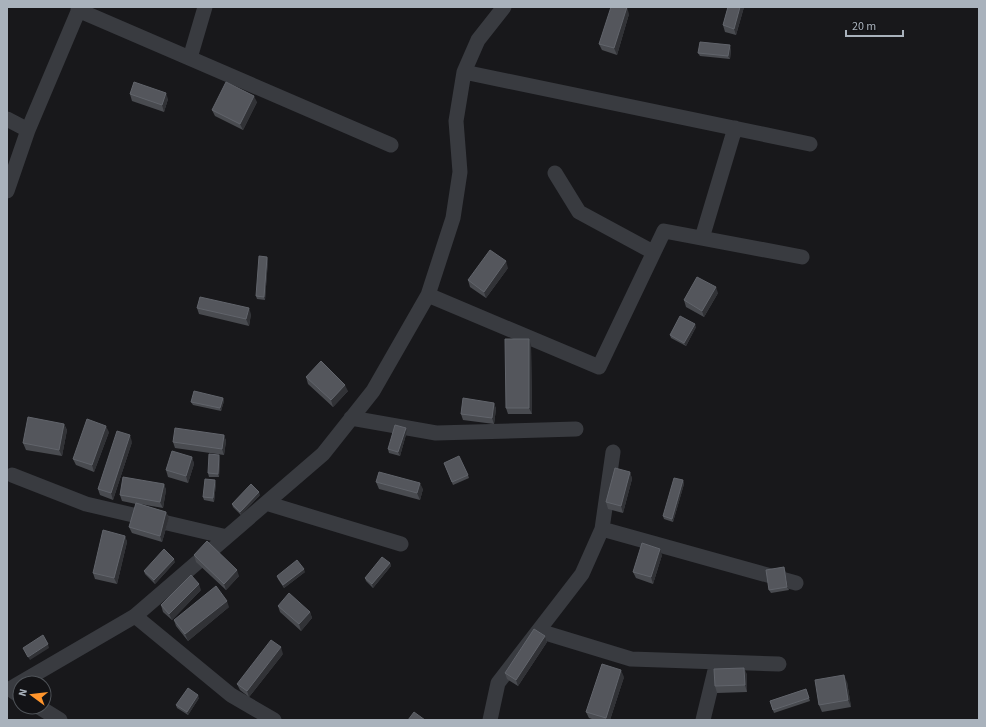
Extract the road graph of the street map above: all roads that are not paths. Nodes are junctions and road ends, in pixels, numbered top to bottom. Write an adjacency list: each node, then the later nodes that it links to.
1 (205, 7): 4 (street)
2 (504, 7): 5 (street)
3 (79, 8): 4 (street); 8 (street)
4 (190, 58): 10 (street)
5 (464, 72): 7 (street); 16 (street)
6 (7, 119): 8 (street)
7 (735, 128): 9 (street); 13 (street)
8 (28, 130): 12 (street)
9 (810, 144)
10 (391, 145)
11 (555, 173): 14 (street)
12 (7, 191)
13 (702, 238): 14 (street); 15 (street)
14 (653, 252): 16 (street)
15 (802, 257)
16 (428, 295): 17 (street)
17 (351, 418): 18 (street); 21 (street)
18 (576, 429)
19 (613, 452): 22 (street)
20 (12, 475): 23 (street)
21 (266, 503): 23 (street); 24 (street)
22 (602, 530): 25 (street); 27 (street)
23 (227, 537): 26 (street)
24 (401, 544)
25 (796, 583)
26 (135, 616): 30 (street); 31 (street)
27 (539, 631): 28 (street); 32 (street)
28 (717, 662): 29 (street); 33 (street)
29 (779, 664)
30 (36, 675)
31 (274, 720)
32 (490, 720)
33 (703, 720)

